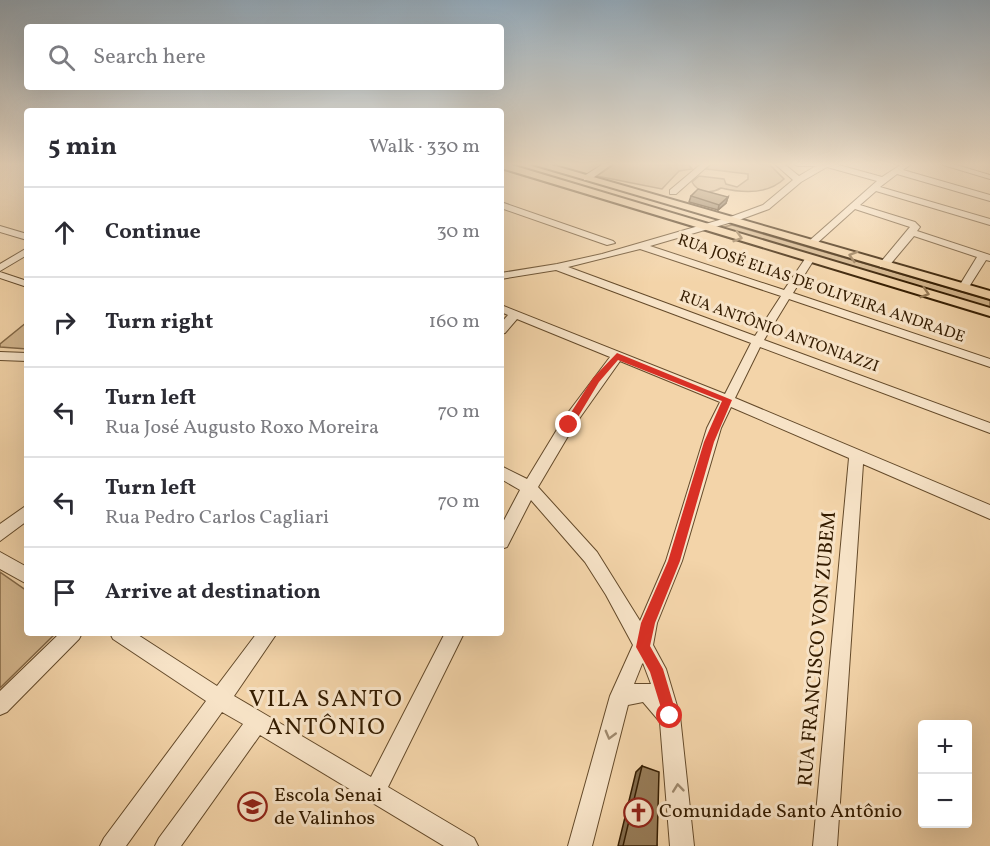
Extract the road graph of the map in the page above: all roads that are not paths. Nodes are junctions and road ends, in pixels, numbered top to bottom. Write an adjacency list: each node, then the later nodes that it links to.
1 (627, 203): 12 (main road)
2 (672, 203): 9 (main road)
3 (770, 203): 8 (street)
4 (858, 203): 7 (street)
5 (927, 203): 10 (street)
6 (504, 206): 16 (street)
7 (855, 206): 14 (street); 18 (street)
8 (752, 213): 9 (street); 11 (street)
9 (727, 220): 11 (main road); 12 (street)
10 (990, 222)
11 (750, 226): 18 (main road)
12 (706, 228): 17 (street); 18 (main road, one-way to 18)
13 (0, 229): 15 (street)
14 (912, 232): 20 (street); 21 (street)
15 (24, 236)
16 (610, 243)
17 (642, 246): 22 (street); 29 (street, RUA JOSÉ ELIAS DE OLIVEIRA ANDRADE)
18 (811, 251): 21 (main road, one-way to 18); 29 (street); 31 (main road, one-way to 31)
19 (24, 253): 23 (street)
20 (988, 255): 27 (street)
21 (884, 265): 27 (main road)
22 (557, 267): 25 (street); 34 (street, RUA ANTÔNIO ANTONIAZZI)
23 (0, 268)
24 (0, 276): 26 (street)
25 (504, 276)
26 (24, 283)
27 (963, 288): 28 (main road)
28 (990, 295)
29 (788, 296): 34 (street); 38 (street, RUA JOSÉ ELIAS DE OLIVEIRA ANDRADE)
30 (504, 309): 32 (street)
31 (990, 312)
32 (515, 314): 33 (street); 36 (street)
33 (504, 327)
34 (757, 342): 39 (street); 40 (street, RUA ANTÔNIO ANTONIAZZI)
35 (0, 356): 37 (street)
36 (617, 356): 39 (street); 43 (street)
37 (24, 357)
38 (990, 363)
39 (728, 400): 41 (street); 54 (street)
40 (990, 428)
41 (856, 456): 44 (street); 66 (street, RUA FRANCISCO VON ZUBEM)
42 (504, 474): 43 (street)
43 (528, 488): 47 (street); 54 (street)
44 (990, 512)
45 (24, 514): 46 (street)
46 (0, 534)
47 (504, 536)
48 (0, 560): 49 (street)
49 (24, 574)
50 (71, 636): 57 (street)
51 (124, 636): 56 (street)
52 (266, 636): 56 (street)
53 (453, 636): 60 (street)
54 (643, 647): 55 (street); 58 (street)
55 (620, 696): 58 (street); 64 (street, one-way to 64)
56 (218, 698): 59 (street); 61 (street)
57 (0, 705)
58 (670, 716): 65 (street, one-way to 58)
59 (257, 722): 60 (street); 62 (street)
60 (374, 793): 63 (street)
61 (112, 846)
62 (167, 846)
63 (466, 846)
64 (580, 846)
65 (682, 846)
66 (825, 846)

